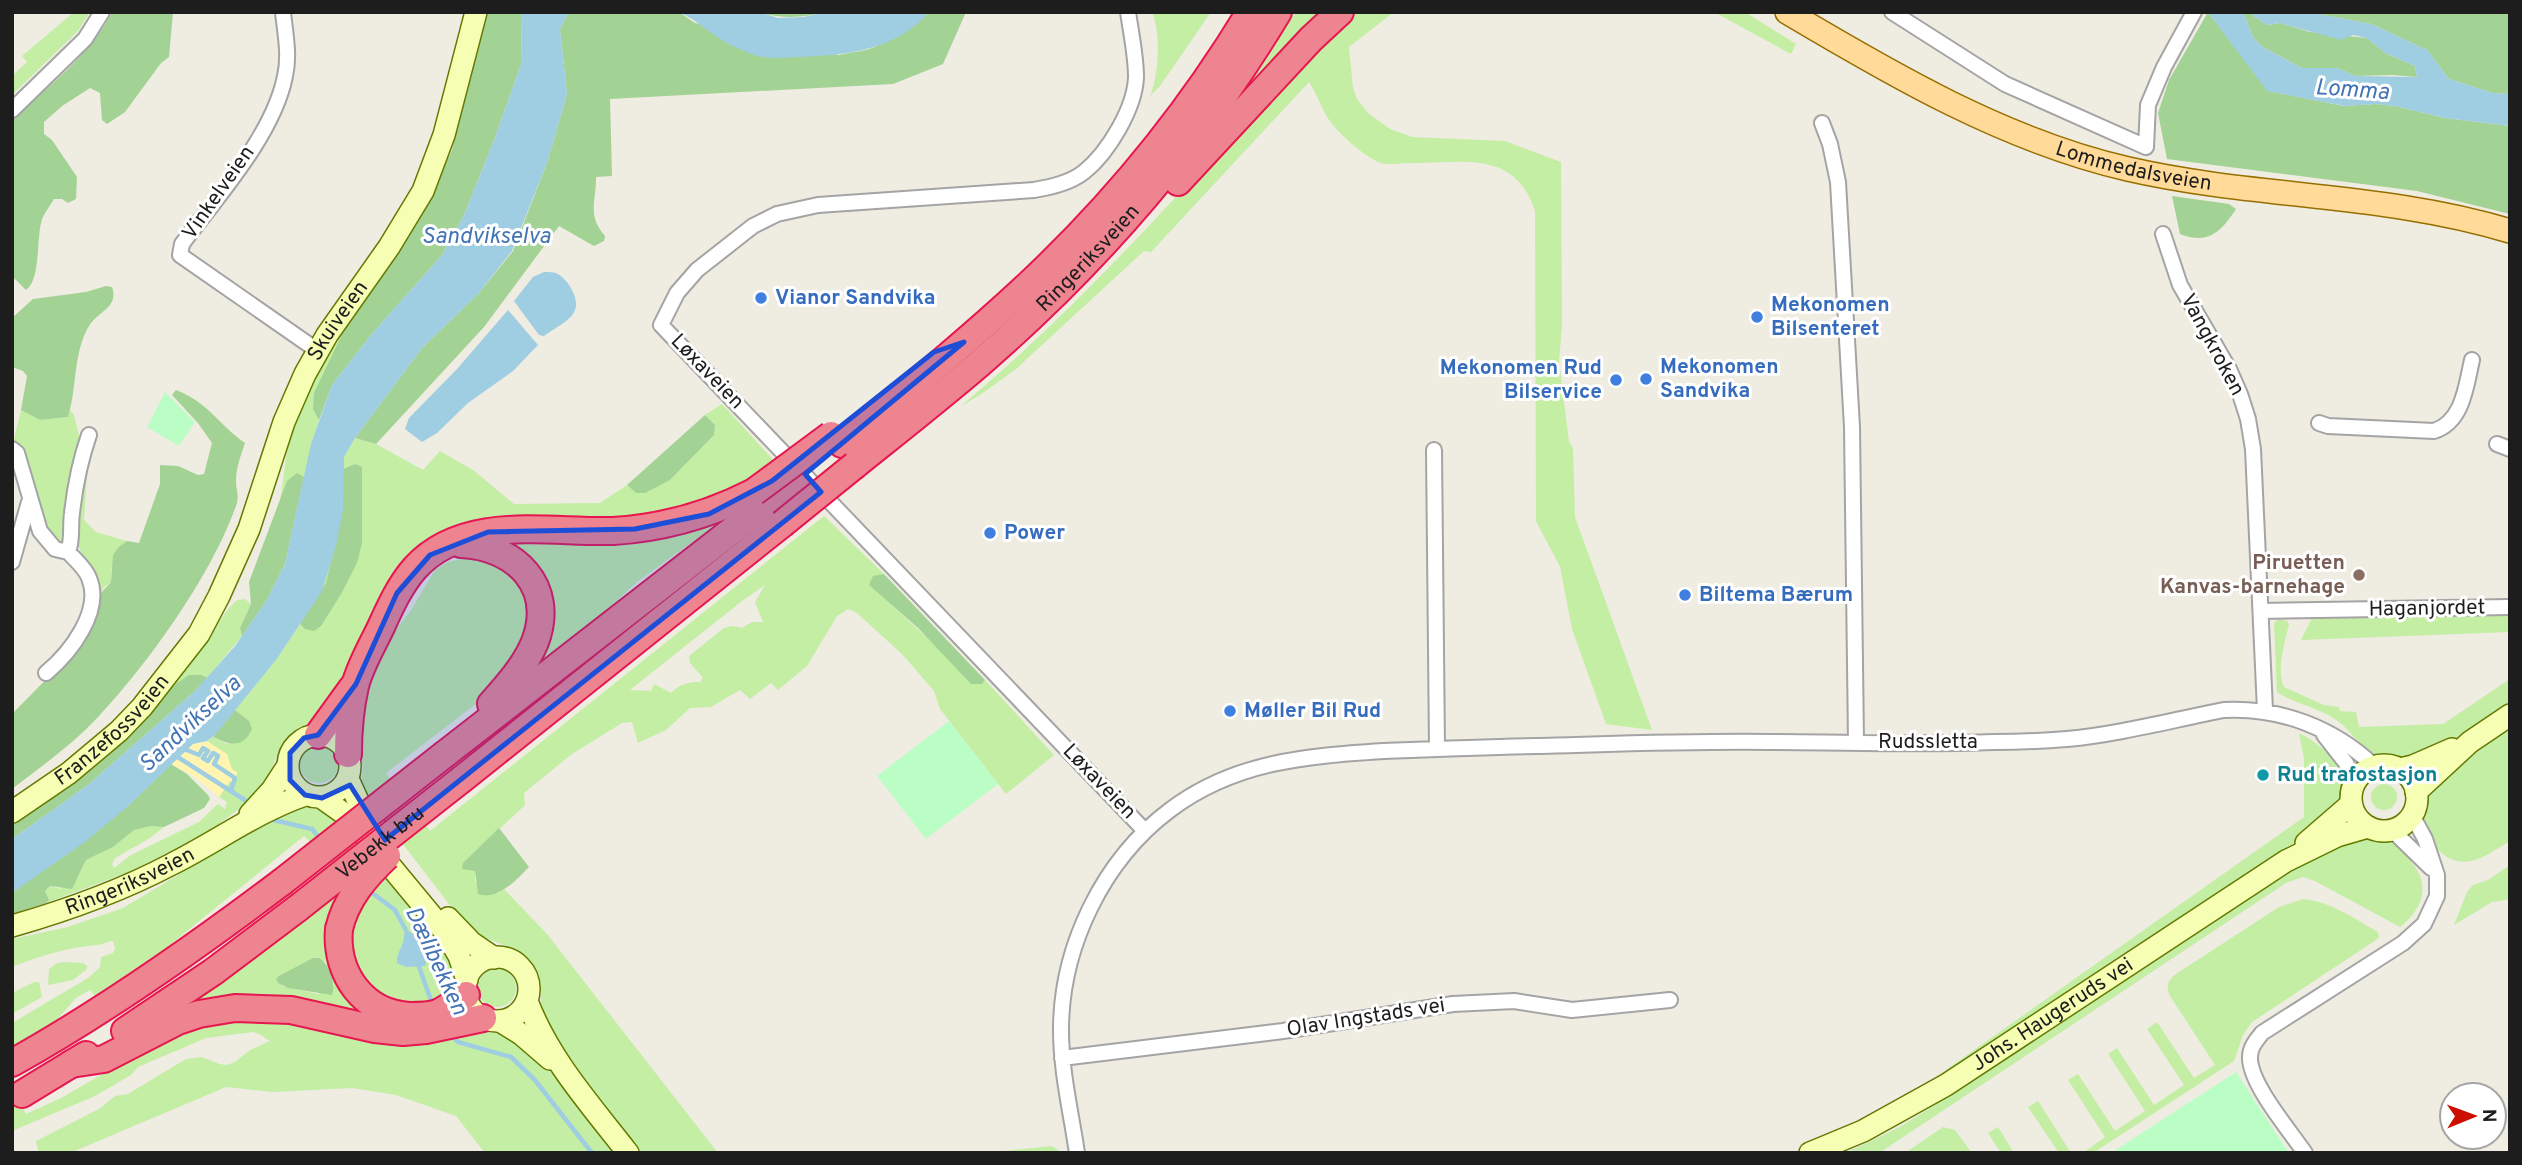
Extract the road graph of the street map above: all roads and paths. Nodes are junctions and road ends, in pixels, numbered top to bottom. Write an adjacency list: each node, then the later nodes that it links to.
1 (102, 12): 11 (street)
2 (283, 12): 15 (street, Vinkelveien)
3 (476, 12): 15 (main road, Skuiveien)
4 (1128, 12): 55 (street, Løxaveien)
5 (1250, 12): 16 (highway, Ringeriksveien)
6 (1278, 12): 16 (highway, Ringeriksveien)
7 (1340, 12): 16 (highway)
8 (1787, 12): 13 (main road, Lommedalsveien)
9 (1892, 12): 10 (street)
10 (2194, 12)
11 (12, 110)
12 (1822, 123): 38 (street, Rudssletta)
13 (2510, 231)
14 (2163, 234): 29 (street, Vangkroken)
15 (318, 351): 30 (main road, Skuiveien)
16 (972, 353): 20 (highway, Ringeriksveien); 20 (highway)
17 (2472, 360): 18 (street)
18 (2319, 423)
19 (89, 435): 26 (street)
20 (843, 448): 24 (highway, bridge); 24 (highway, bridge)
21 (12, 449): 23 (street)
22 (1434, 450): 39 (street)
23 (30, 500): 26 (street); 27 (street)
24 (767, 506): 25 (highway); 40 (highway); 45 (highway)
25 (445, 545): 32 (highway); 40 (highway)
26 (68, 552): 31 (street)
27 (12, 562)
28 (2510, 607): 29 (street, Haganjordet)
29 (2261, 611): 33 (street, Vangkroken)
30 (198, 634): 51 (main road, Franzefossveien)
31 (46, 673)
32 (356, 684): 36 (highway); 41 (highway)
33 (2265, 710): 35 (street, Rudssletta); 38 (street, Rudssletta)
34 (2510, 715): 37 (main road)
35 (2321, 731): 42 (street, Rudssletta); 46 (street, Rudssletta)
36 (318, 735): 41 (main road); 43 (main road)
37 (2470, 741): 44 (main road); 47 (main road)
38 (1856, 742): 39 (street)
39 (1437, 748): 55 (street)
40 (450, 750): 65 (highway, Vebekk bru, bridge)
41 (348, 766): 48 (main road); 59 (main road)
42 (2374, 766): 44 (main road); 46 (main road)
43 (287, 767): 48 (main road); 49 (main road)
44 (2400, 769): 47 (main road)
45 (466, 777): 63 (highway, bridge); 66 (highway, Vebekk bru, bridge)
46 (2355, 782): 50 (main road)
47 (2416, 792): 52 (main road)
48 (314, 796): 49 (main road); 62 (main road)
49 (275, 797): 58 (main road, Ringeriksveien)
50 (2351, 804): 53 (main road); 56 (main road, Johs. Haugeruds vei)
51 (12, 812)
52 (2412, 815): 54 (main road); 57 (street)
53 (2368, 827): 54 (main road); 56 (main road, Johs. Haugeruds vei)
54 (2392, 830): 57 (street)
55 (1145, 831): 64 (street)
56 (2286, 861): 71 (main road, Johs. Haugeruds vei)
57 (2434, 870): 72 (street)
58 (12, 926)
59 (494, 958): 61 (main road); 62 (main road)
60 (1671, 1000): 64 (street, Olav Ingstads vei)
61 (527, 1001): 62 (main road); 67 (main road)
62 (473, 1006): 63 (highway); 67 (main road)
63 (422, 1023): 66 (highway)
64 (1062, 1058): 70 (street)
65 (12, 1063)
66 (71, 1064): 68 (highway, Vebekk bru)
67 (560, 1067): 69 (main road)
68 (22, 1094)
69 (628, 1153)
70 (1077, 1153)
71 (1810, 1153)
72 (2305, 1153)

